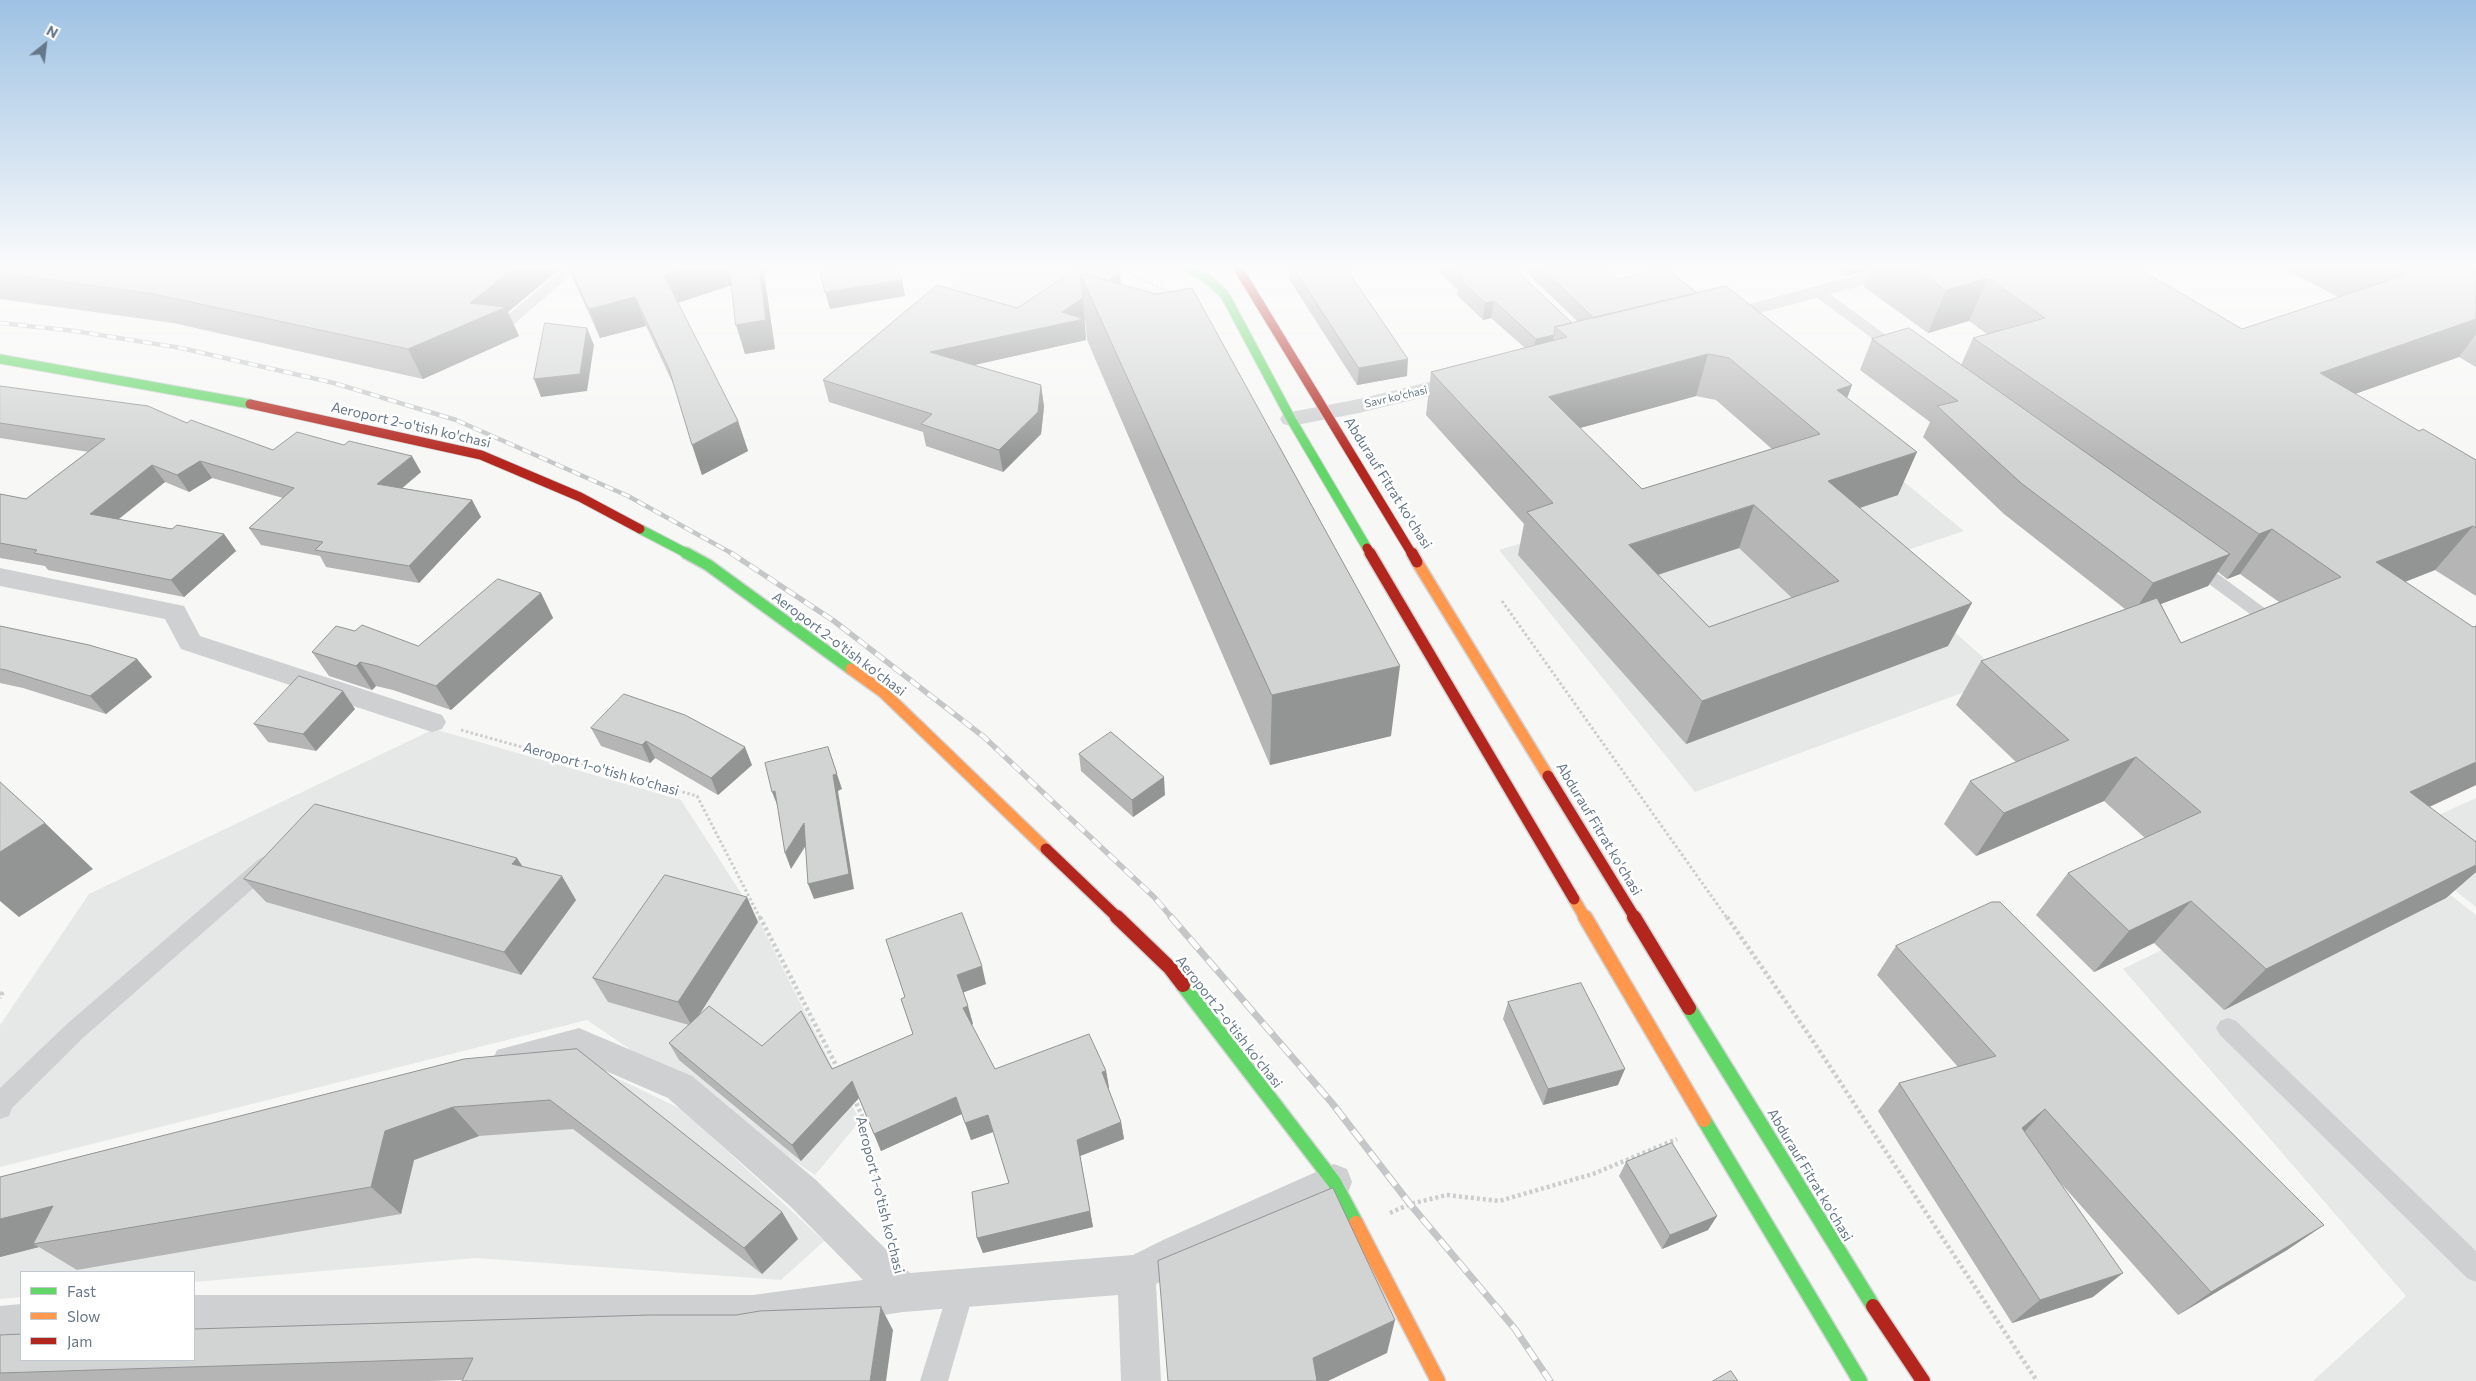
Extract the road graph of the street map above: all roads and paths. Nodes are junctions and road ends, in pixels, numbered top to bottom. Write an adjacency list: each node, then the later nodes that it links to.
1 (1245, 332): 8 (main road)
2 (1277, 332): 7 (main road, Abdurauf Fitrat ko'chasi)
3 (1873, 332): 5 (lane)
4 (0, 359): 23 (main road, Aeroport 2-o'tish ko'chasi)
5 (1914, 362)
6 (1481, 377): 7 (street, Savr ko'chasi)
7 (1326, 412): 8 (street, Savr ko'chasi); 37 (main road, Abdurauf Fitrat ko'chasi)
8 (1291, 419): 22 (main road)
9 (2180, 554): 12 (lane)
10 (0, 577): 13 (street)
11 (1502, 601): 38 (path)
12 (2260, 613)
13 (432, 722): 19 (path, Aeroport 1-o'tish ko'chasi)
14 (285, 849): 21 (lane)
15 (0, 993): 16 (path)
16 (0, 998)
17 (2228, 1028): 26 (lane)
18 (474, 1070): 29 (street)
19 (844, 1080)
20 (849, 1089): 24 (path, Aeroport 1-o'tish ko'chasi)
21 (0, 1108)
22 (1707, 1125): 25 (path); 36 (main road)
23 (1334, 1182): 25 (main road, Aeroport 2-o'tish ko'chasi); 27 (street)
24 (888, 1228)
25 (1358, 1228): 35 (main road, Aeroport 2-o'tish ko'chasi)
26 (2476, 1269)
27 (1136, 1274): 28 (street); 34 (street)
28 (962, 1288): 29 (street); 33 (lane)
29 (903, 1294): 30 (street)
30 (195, 1315)
31 (20, 1324): 32 (street)
32 (0, 1326)
33 (934, 1381)
34 (1140, 1381)
35 (1438, 1381)
36 (1860, 1381)
37 (1923, 1381)
38 (2036, 1381)

